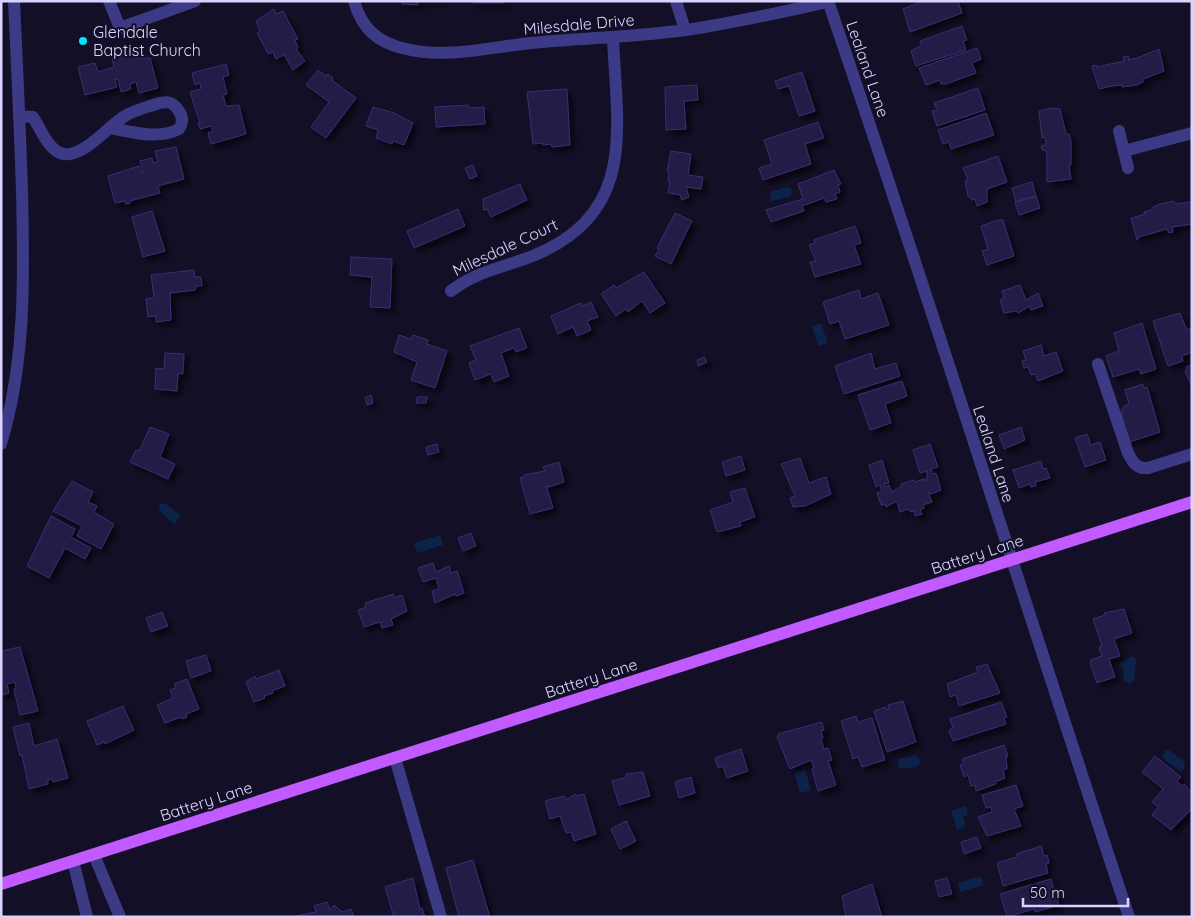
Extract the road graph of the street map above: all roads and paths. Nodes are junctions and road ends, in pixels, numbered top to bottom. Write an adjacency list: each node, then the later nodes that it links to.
1 (14, 1): 9 (street)
2 (109, 1): 3 (street)
3 (195, 1)
4 (354, 1): 8 (street, Milesdale Drive)
5 (676, 1): 7 (street)
6 (828, 2): 7 (street, Milesdale Drive); 20 (street, Lealand Lane)
7 (685, 30): 8 (street, Milesdale Drive)
8 (613, 38): 15 (street, Milesdale Court)
9 (20, 116): 10 (street); 17 (street)
10 (110, 128): 10 (street)
11 (1119, 131): 13 (street)
12 (1192, 133): 13 (street)
13 (1124, 151): 14 (street)
14 (1128, 168)
15 (451, 291)
16 (1098, 364): 18 (street)
17 (1, 444)
18 (1191, 456)
19 (1192, 502): 20 (main road, Battery Lane)
20 (1012, 561): 21 (main road, Battery Lane); 28 (street, Lealand Lane)
21 (395, 758): 22 (main road, Battery Lane); 27 (street)
22 (94, 854): 23 (main road, Battery Lane); 26 (street)
23 (73, 861): 24 (main road, Battery Lane); 25 (street)
24 (1, 884)
25 (87, 917)
26 (120, 917)
27 (441, 917)
28 (1129, 917)

